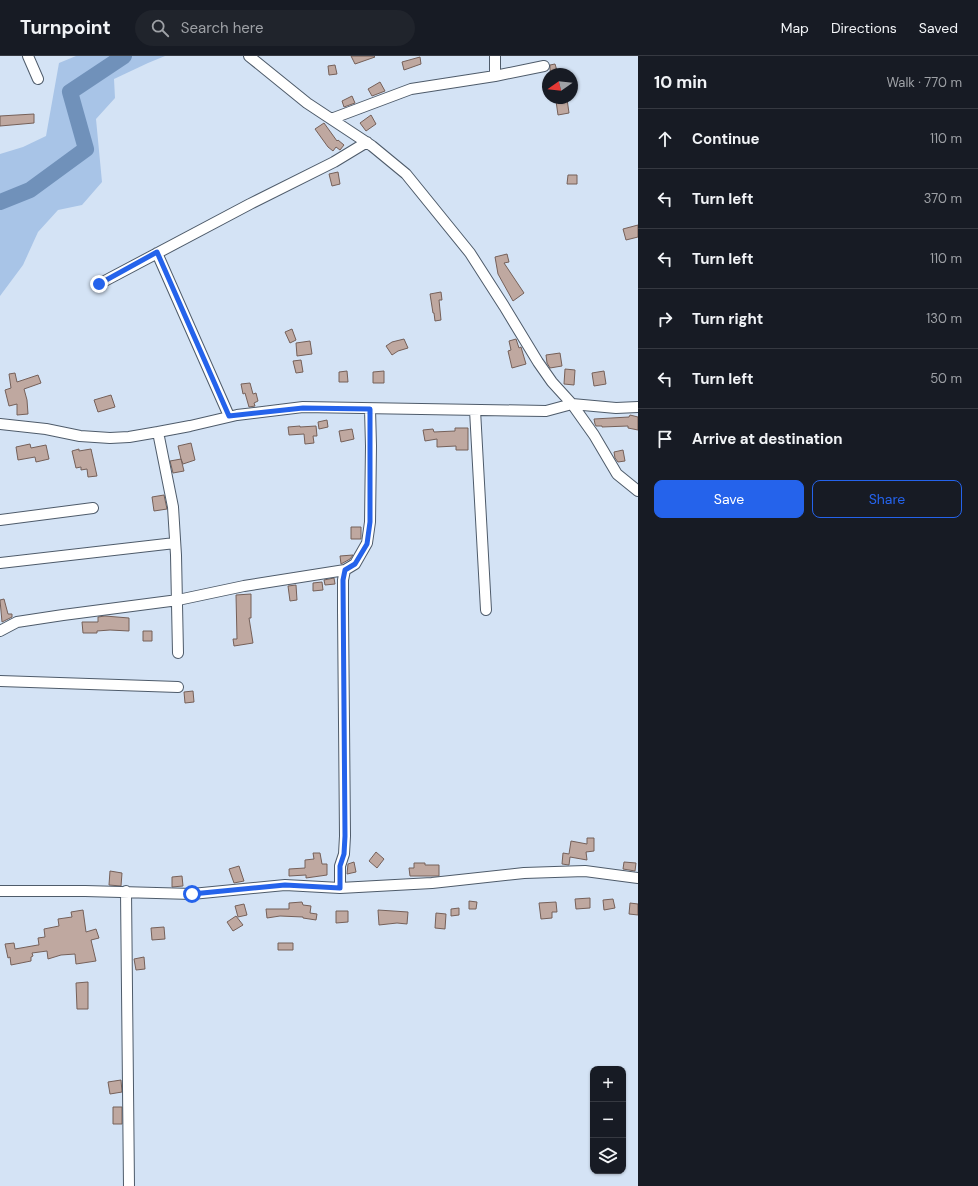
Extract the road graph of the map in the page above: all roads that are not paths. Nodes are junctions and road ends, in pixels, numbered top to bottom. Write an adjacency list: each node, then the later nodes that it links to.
1 (28, 56): 6 (street)
2 (248, 56): 7 (street)
3 (495, 56): 5 (street)
4 (544, 66): 5 (street)
5 (495, 76): 7 (street)
6 (38, 79)
7 (331, 119): 8 (street)
8 (367, 142): 9 (street); 11 (street)
9 (157, 252): 10 (street); 15 (street)
10 (99, 284)
11 (572, 404): 12 (street); 14 (street); 18 (street)
12 (638, 407)
13 (370, 409): 14 (street); 15 (street); 23 (street)
14 (475, 410): 25 (street)
15 (229, 416): 17 (street)
16 (0, 424): 17 (street)
17 (158, 432): 21 (street)
18 (638, 491)
19 (93, 508): 20 (street)
20 (0, 520)
21 (176, 543): 22 (street); 24 (street)
22 (0, 563)
23 (345, 570): 24 (street); 31 (street)
24 (178, 600): 26 (street); 27 (street)
25 (486, 610)
26 (0, 631)
27 (178, 654)
28 (0, 681): 29 (street)
29 (178, 686)
30 (638, 878): 31 (street)
31 (340, 888): 33 (street)
32 (0, 891): 33 (street)
33 (126, 891): 34 (street)
34 (129, 1186)

